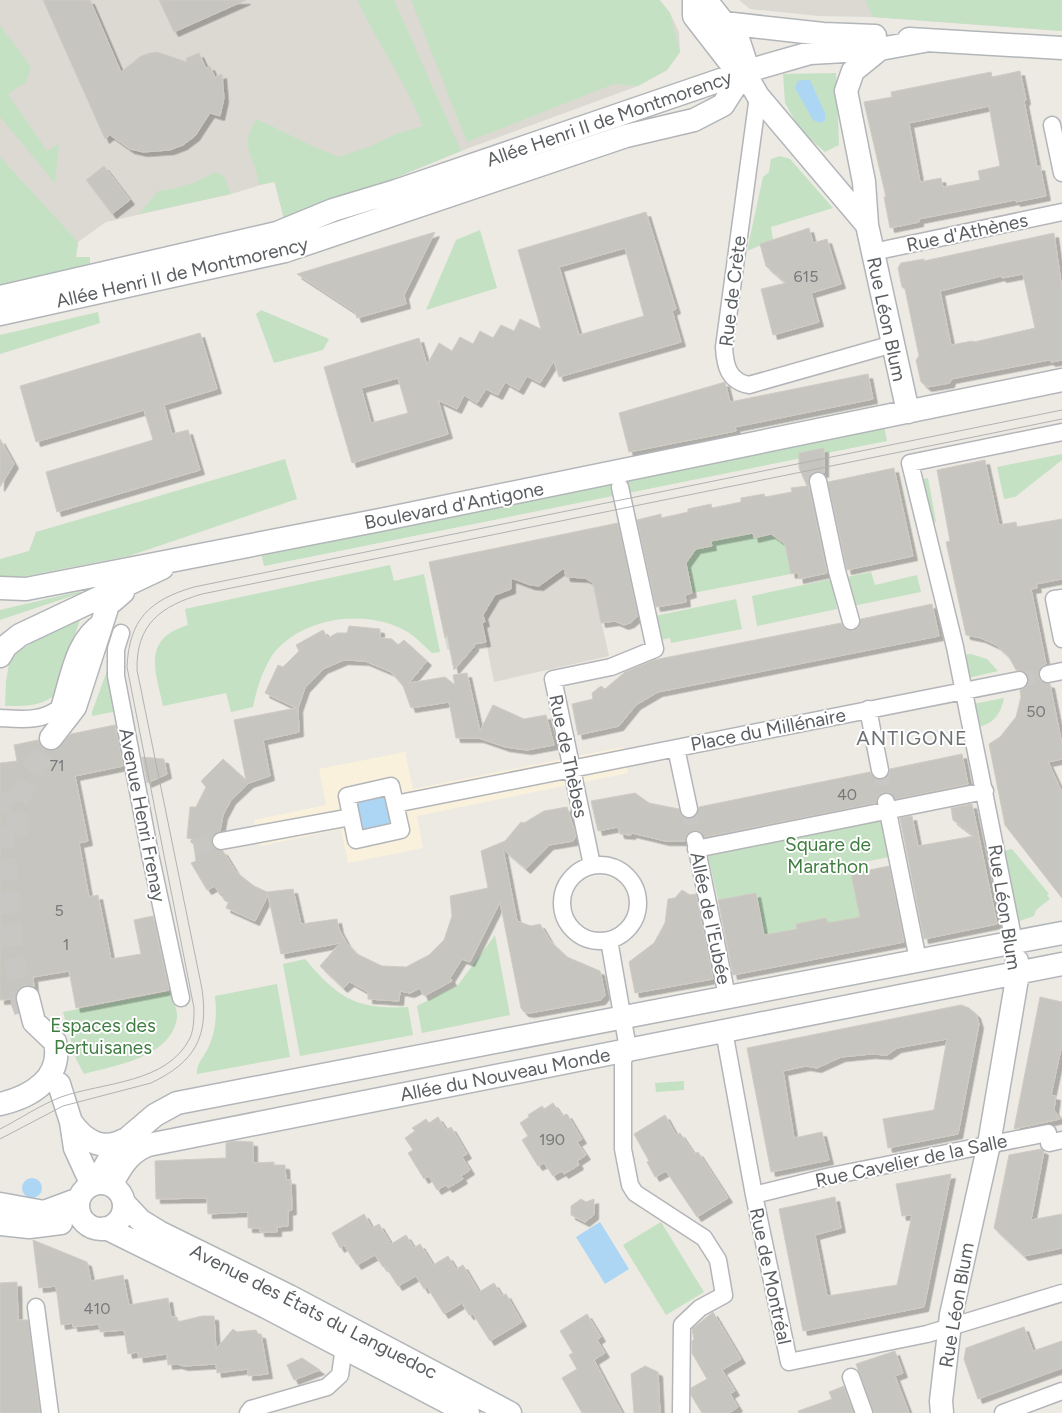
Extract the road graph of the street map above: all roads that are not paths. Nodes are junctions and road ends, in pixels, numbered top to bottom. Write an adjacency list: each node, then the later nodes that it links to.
1 (694, 0): 7 (street)
2 (699, 0): 3 (street)
3 (724, 23): 4 (street); 7 (street)
4 (924, 41): 5 (street); 6 (street)
5 (1062, 48)
6 (880, 49): 7 (street); 14 (street, Rue Léon Blum)
7 (744, 72): 8 (street, Allée Henri II de Montmorency); 9 (street, Rue Léon Blum); 10 (street, Allée Henri II de Montmorency)
8 (685, 92): 10 (street); 16 (street, Allée Henri II de Montmorency)
9 (758, 96): 14 (street, Rue Léon Blum); 18 (street, Rue de Crète)
10 (694, 120): 17 (street, Allée Henri II de Montmorency)
11 (1052, 125): 12 (street)
12 (1062, 173)
13 (1062, 212): 15 (street, Rue d'Athènes)
14 (867, 225): 15 (street, Rue Léon Blum)
15 (873, 252): 18 (street, Rue Léon Blum)
16 (0, 297)
17 (0, 314)
18 (893, 344): 20 (street, Rue Léon Blum)
19 (1062, 380): 20 (street, Boulevard d'Antigone)
20 (908, 412): 24 (street, Boulevard d'Antigone)
21 (1062, 432): 34 (street, Rue Léon Blum)
22 (818, 481): 29 (street)
23 (620, 487): 39 (street, Rue de Thèbes)
24 (182, 557): 25 (street); 26 (street, Boulevard d'Antigone)
25 (132, 584): 28 (street); 32 (street)
26 (0, 588)
27 (1062, 598): 31 (street)
28 (102, 620): 36 (street); 37 (street)
29 (851, 621)
30 (121, 633): 57 (street, Avenue Henri Frenay)
31 (1062, 639)
32 (0, 656)
33 (1019, 680): 34 (street, Place du Millénaire)
34 (964, 689): 35 (street, Place du Millénaire); 41 (street, Rue Léon Blum)
35 (868, 709): 38 (street, Place du Millénaire); 40 (street)
36 (0, 718)
37 (50, 738)
38 (676, 748): 39 (street, Place du Millénaire); 44 (street)
39 (572, 769): 42 (street, Place du Millénaire); 47 (street, Rue de Thèbes)
40 (880, 770)
41 (985, 791): 43 (street); 50 (street, Rue Léon Blum)
42 (395, 804): 45 (street); 45 (street)
43 (886, 806): 51 (street); 55 (street, Allée de l'Eubée)
44 (689, 809)
45 (352, 816): 46 (street)
46 (221, 842)
47 (592, 866): 49 (street); 49 (street)
48 (1062, 933): 50 (street, Allée du Nouveau Monde)
49 (609, 940): 59 (street)
50 (1014, 942): 51 (street, Allée du Nouveau Monde); 53 (street, Rue Léon Blum)
51 (918, 960): 54 (street, Allée du Nouveau Monde)
52 (1062, 964): 53 (street)
53 (1018, 973): 58 (street); 69 (street, Rue Léon Blum)
54 (824, 978): 55 (street, Allée du Nouveau Monde); 58 (street)
55 (727, 996): 59 (street, Allée du Nouveau Monde)
56 (28, 998): 64 (street)
57 (181, 998)
58 (831, 1010): 60 (street)
59 (624, 1015): 61 (street); 63 (street, Allée du Nouveau Monde)
60 (724, 1031): 61 (street); 71 (street, Rue de Montréal)
61 (627, 1050): 66 (street, Allée du Nouveau Monde); 85 (street, Allée du Nouveau Monde)
62 (59, 1084): 65 (street)
63 (189, 1100): 66 (street); 67 (street, Allée du Nouveau Monde)
64 (0, 1104)
65 (71, 1122): 67 (street); 70 (street)
66 (197, 1136): 70 (street, Allée du Nouveau Monde)
67 (129, 1138): 70 (street, Allée du Nouveau Monde)
68 (1062, 1140): 69 (street, Rue Cavelier de la Salle)
69 (989, 1144): 71 (street, Rue Cavelier de la Salle); 77 (street, Rue Léon Blum)
70 (97, 1195): 72 (street); 73 (street); 74 (street, Avenue des États du Languedoc); 74 (street); 84 (street, Avenue des États du Languedoc)
71 (754, 1195): 77 (street, Rue de Montréal)
72 (0, 1204)
73 (0, 1224)
74 (106, 1228): 78 (street, Avenue des États du Languedoc)
75 (1062, 1293): 77 (street, Rue de Montréal)
76 (36, 1307): 81 (street)
77 (949, 1328): 87 (street, Rue Léon Blum)
78 (344, 1347): 82 (street); 83 (street, Avenue des États du Languedoc)
79 (851, 1377): 86 (street)
80 (1062, 1391): 88 (street)
81 (50, 1413)
82 (248, 1413)
83 (468, 1413)
84 (510, 1413)
85 (681, 1413)
86 (864, 1413)
87 (942, 1413)
88 (1003, 1413)

